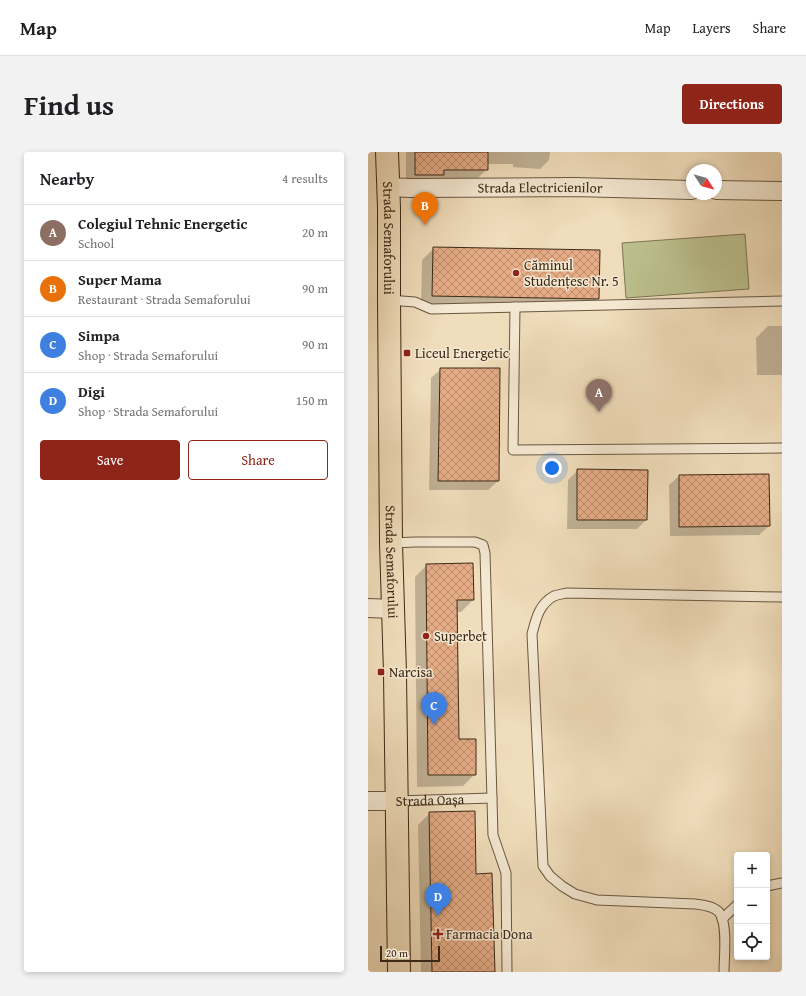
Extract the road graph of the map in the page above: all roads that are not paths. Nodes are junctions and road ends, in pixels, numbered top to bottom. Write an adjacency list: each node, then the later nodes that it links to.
1 (387, 152): 2 (main road, Strada Semaforului)
2 (388, 187): 3 (street, Strada Electricienilor); 6 (main road, Strada Semaforului)
3 (686, 190)
4 (722, 190): 5 (street)
5 (782, 191)
6 (389, 300): 8 (lane); 10 (main road, Strada Semaforului)
7 (782, 301): 8 (lane)
8 (515, 307): 9 (lane)
9 (782, 448)
10 (391, 543): 13 (main road, Strada Semaforului); 14 (lane)
11 (782, 597): 20 (lane)
12 (368, 608): 13 (street)
13 (393, 609): 16 (main road, Strada Semaforului)
14 (492, 798): 16 (lane, Strada Oașa); 22 (lane)
15 (368, 801): 16 (street, Strada Oașa)
16 (396, 801): 21 (main road, Strada Semaforului)
17 (782, 883): 18 (lane)
18 (770, 885)
19 (734, 908): 20 (lane)
20 (722, 919): 23 (lane)
21 (399, 972)
22 (507, 972)
23 (724, 972)

